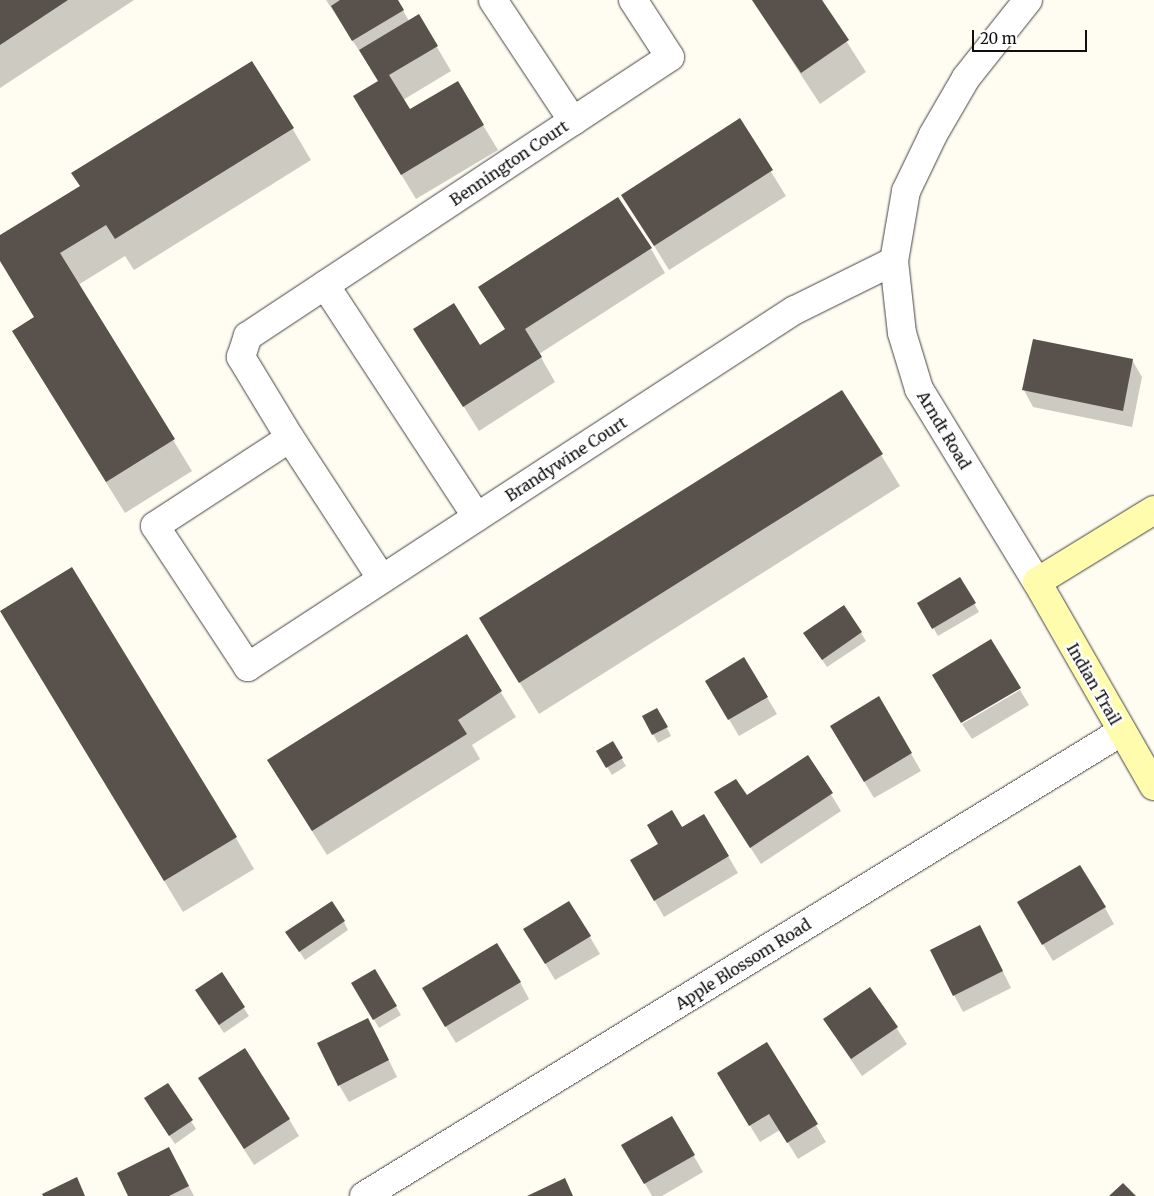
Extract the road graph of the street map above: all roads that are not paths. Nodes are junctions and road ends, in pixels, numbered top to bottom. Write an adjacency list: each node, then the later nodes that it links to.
1 (493, 0): 4 (street, Bennington Court)
2 (633, 0): 4 (street)
3 (1028, 0): 5 (street, Arndt Road)
4 (573, 121): 6 (street, Bennington Court)
5 (894, 261): 9 (street, Brandywine Court); 11 (street, Arndt Road)
6 (325, 285): 7 (street, Bennington Court); 9 (street)
7 (290, 438): 10 (street); 10 (street, Brandywine Court)
8 (1154, 510): 11 (street)
9 (477, 517): 10 (street, Brandywine Court)
10 (382, 579)
11 (1037, 582): 12 (street, Indian Trail)
12 (1121, 732): 13 (street, Indian Trail); 14 (street, Apple Blossom Road)
13 (1154, 786)
14 (364, 1196)

